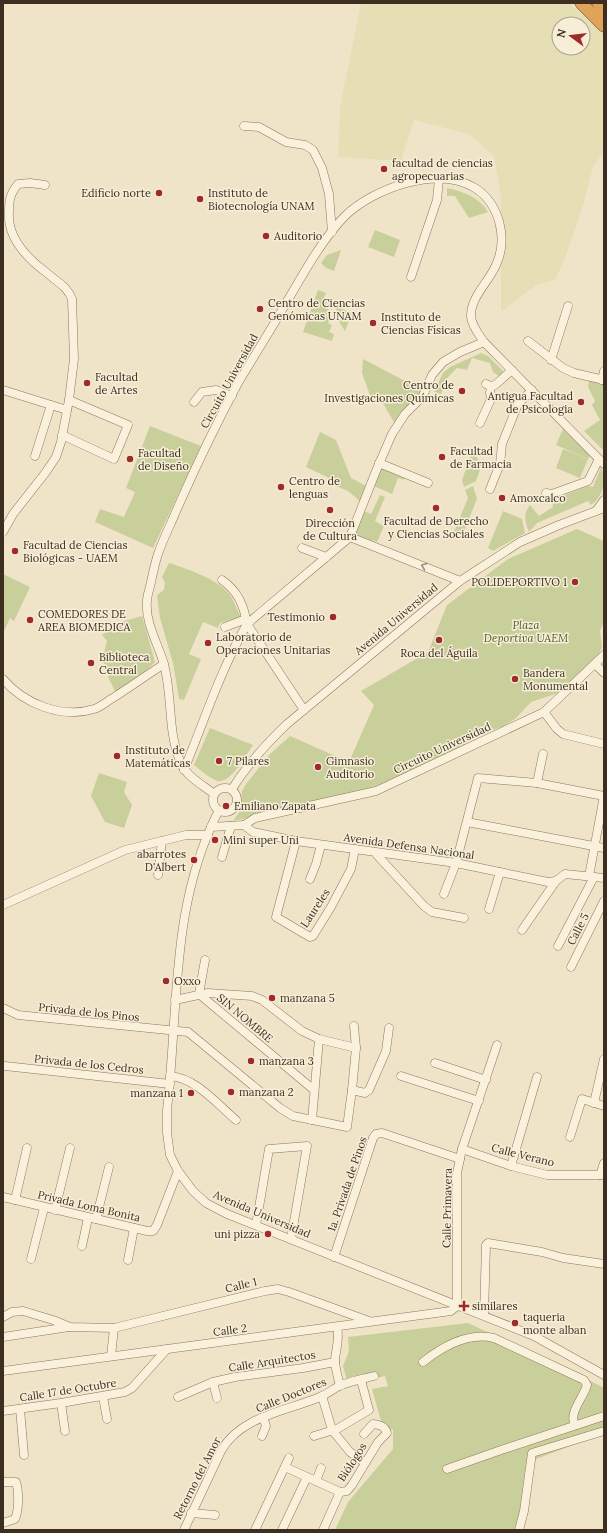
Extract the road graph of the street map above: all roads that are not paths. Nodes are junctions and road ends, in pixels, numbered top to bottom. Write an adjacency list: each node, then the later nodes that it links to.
1 (582, 3): 4 (highway)
2 (598, 3): 3 (highway)
3 (604, 11)
4 (604, 26)
5 (244, 126): 8 (street)
6 (439, 180): 8 (street, Circuito Universidad); 9 (street); 12 (street, Circuito Universidad)
7 (45, 185): 20 (street)
8 (332, 232): 19 (street, Circuito Universidad)
9 (411, 277)
10 (568, 306): 13 (street)
11 (528, 341): 13 (street)
12 (484, 342): 14 (street, Circuito Universidad); 28 (street)
13 (551, 360): 16 (street)
14 (512, 370): 18 (street, Circuito Universidad); 24 (street)
15 (604, 371): 16 (street)
16 (603, 380)
17 (3, 390): 22 (street)
18 (532, 390): 27 (street, Circuito Universidad); 30 (street)
19 (232, 396): 21 (street); 44 (street, Circuito Universidad)
20 (69, 400): 23 (street); 25 (street)
21 (194, 402)
22 (52, 405): 23 (street); 26 (street)
23 (67, 410): 25 (street)
24 (480, 422)
25 (62, 435): 35 (street)
26 (35, 456)
27 (602, 462): 31 (street)
28 (380, 463): 29 (street); 36 (street)
29 (428, 483)
30 (490, 489)
31 (546, 493)
32 (604, 500): 34 (street)
33 (604, 508): 34 (street, Avenida Universidad)
34 (595, 512): 40 (street, Avenida Universidad)
35 (3, 532)
36 (350, 537): 38 (street); 40 (street, one-way to 36)
37 (302, 548): 38 (street)
38 (326, 557): 41 (street)
39 (222, 580): 41 (street)
40 (460, 581): 48 (street, Avenida Universidad)
41 (247, 621): 42 (street); 48 (street); 52 (street)
42 (225, 626)
43 (604, 655): 45 (street, Circuito Universidad)
44 (164, 664): 47 (street); 52 (street, Circuito Universidad)
45 (595, 664): 46 (street); 49 (street, Circuito Universidad)
46 (604, 673)
47 (3, 679)
48 (304, 710): 54 (street, Avenida Universidad)
49 (544, 712): 50 (street); 59 (street, Circuito Universidad)
50 (604, 744)
51 (543, 754): 53 (street)
52 (184, 770): 55 (street, Circuito Universidad)
53 (537, 783): 56 (street); 58 (street)
54 (232, 789): 55 (street); 57 (street)
55 (214, 794): 57 (street)
56 (604, 796): 65 (street)
57 (219, 810): 61 (street)
58 (467, 822): 65 (street); 70 (street)
59 (244, 825): 60 (street); 63 (street, Avenida Defensa Nacional)
60 (231, 826): 61 (street); 69 (street)
61 (209, 831): 62 (street); 87 (street, Avenida Universidad)
62 (162, 841): 72 (street); 79 (street)
63 (296, 841): 64 (street, Avenida Defensa Nacional); 67 (street, Laureles)
64 (321, 845): 67 (street, Avenida Defensa Nacional); 74 (street)
65 (594, 847): 66 (street); 73 (street)
66 (604, 848)
67 (355, 849): 70 (street, Avenida Defensa Nacional)
68 (377, 855): 81 (street)
69 (222, 857)
70 (456, 863): 71 (street, Avenida Defensa Nacional); 77 (street)
71 (500, 872): 76 (street, Avenida Defensa Nacional); 80 (street)
72 (158, 875)
73 (591, 877): 75 (street, Avenida Defensa Nacional); 76 (street, Avenida Defensa Nacional); 83 (street)
74 (310, 878)
75 (604, 878)
76 (556, 881): 82 (street)
77 (444, 894)
78 (604, 901): 85 (street, Calle 5)
79 (3, 905)
80 (489, 909)
81 (464, 918)
82 (522, 930)
83 (558, 946)
84 (205, 960): 86 (street)
85 (571, 967)
86 (199, 994): 87 (street, SIN NOMBRE); 92 (street, SIN NOMBRE); 103 (street, SIN NOMBRE)
87 (175, 1000): 91 (street, Avenida Universidad)
88 (3, 1008): 91 (street, Privada de los Pinos)
89 (354, 1026): 94 (street)
90 (389, 1028): 104 (street)
91 (174, 1032): 98 (street, Avenida Universidad); 109 (street)
92 (319, 1038): 94 (street, SIN NOMBRE); 103 (street)
93 (497, 1045): 101 (street, Calle Primavera)
94 (356, 1048): 104 (street)
95 (435, 1063): 101 (street)
96 (604, 1063): 106 (street)
97 (5, 1066): 102 (street, Privada de los Cedros)
98 (170, 1076): 102 (street, Avenida Universidad); 108 (street)
99 (401, 1076): 105 (street)
100 (537, 1077): 116 (street)
101 (486, 1080): 105 (street, Calle Primavera)
102 (170, 1084): 118 (street, Avenida Universidad)
103 (314, 1090): 109 (street)
104 (352, 1090): 109 (street)
105 (479, 1101): 113 (street, Calle Primavera)
106 (594, 1103): 107 (street); 110 (street)
107 (604, 1106)
108 (236, 1120)
109 (312, 1120)
110 (570, 1137)
111 (27, 1148): 121 (street)
112 (70, 1148): 123 (street)
113 (462, 1150): 114 (street, Calle Primavera); 116 (street, Calle Verano)
114 (460, 1159): 129 (street, 1a. Privada de Pinos); 133 (street, Calle Primavera)
115 (604, 1163): 119 (street)
116 (510, 1166): 119 (street, Calle Verano)
117 (109, 1167): 124 (street)
118 (178, 1171): 125 (street, Avenida Universidad); 126 (street, Privada Loma Bonita)
119 (602, 1175)
120 (3, 1197): 121 (street, Privada Loma Bonita)
121 (15, 1200): 122 (street, Privada Loma Bonita)
122 (44, 1208): 123 (street, Privada Loma Bonita); 130 (street)
123 (56, 1210): 124 (street, Privada Loma Bonita)
124 (92, 1218): 126 (street, Privada Loma Bonita); 128 (street)
125 (256, 1225): 127 (street, Avenida Universidad); 127 (street)
126 (134, 1228): 131 (street)
127 (291, 1239): 129 (street, Avenida Universidad)
128 (82, 1246)
129 (334, 1257): 133 (street, Avenida Universidad)
130 (31, 1258)
131 (128, 1260)
132 (604, 1264): 134 (street)
133 (457, 1306): 134 (street, Avenida Universidad); 136 (street, Calle 2)
134 (484, 1315): 147 (street, Avenida Universidad)
135 (3, 1317): 137 (street, Calle 1)
136 (371, 1322): 138 (street, Calle 2); 139 (street, Calle 1)
137 (70, 1327): 139 (street, Calle 1); 140 (street, Calle 1)
138 (338, 1327): 141 (street, Calle 2); 143 (street)
139 (114, 1328): 142 (street)
140 (3, 1337)
141 (167, 1349): 142 (street, Calle 2); 152 (street, Calle 17 de Octubre)
142 (111, 1356): 145 (street, Calle 2)
143 (335, 1362): 149 (street, Calle Arquitectos); 150 (street)
144 (423, 1362): 161 (street)
145 (3, 1371)
146 (374, 1376): 148 (street, Calle Doctores)
147 (604, 1376)
148 (361, 1380): 150 (street, Calle Doctores); 162 (street)
149 (213, 1382): 153 (street, Calle Arquitectos); 154 (street)
150 (340, 1386): 151 (street, Calle Doctores)
151 (322, 1396): 159 (street, Calle Doctores); 162 (street)
152 (103, 1397): 155 (street, Calle 17 de Octubre); 160 (street)
153 (178, 1397)
154 (217, 1398)
155 (61, 1404): 156 (street, Calle 17 de Octubre); 163 (street)
156 (20, 1408): 157 (street, Calle 17 de Octubre); 169 (street)
157 (3, 1411)
158 (604, 1416): 161 (street)
159 (263, 1417): 166 (street, Calle Doctores); 167 (street)
160 (107, 1419)
161 (575, 1425): 174 (street)
162 (332, 1430): 168 (street); 171 (street)
163 (65, 1431)
164 (604, 1432): 186 (street)
165 (364, 1434): 171 (street, Biólogos)
166 (232, 1435): 179 (street, Retorno del Amor)
167 (262, 1436)
168 (314, 1436)
169 (24, 1455)
170 (289, 1458): 172 (street)
171 (365, 1463): 178 (street, Biólogos)
172 (285, 1467): 175 (street); 183 (street)
173 (321, 1468): 176 (street)
174 (447, 1469)
175 (307, 1477): 176 (street); 184 (street)
176 (316, 1481): 178 (street)
177 (3, 1482): 181 (street)
178 (340, 1492): 185 (street, Biólogos)
179 (190, 1513): 180 (street); 182 (street, Retorno del Amor)
180 (215, 1515)
181 (3, 1523)
182 (184, 1530)
183 (255, 1530)
184 (282, 1530)
185 (323, 1530)
186 (519, 1530)

